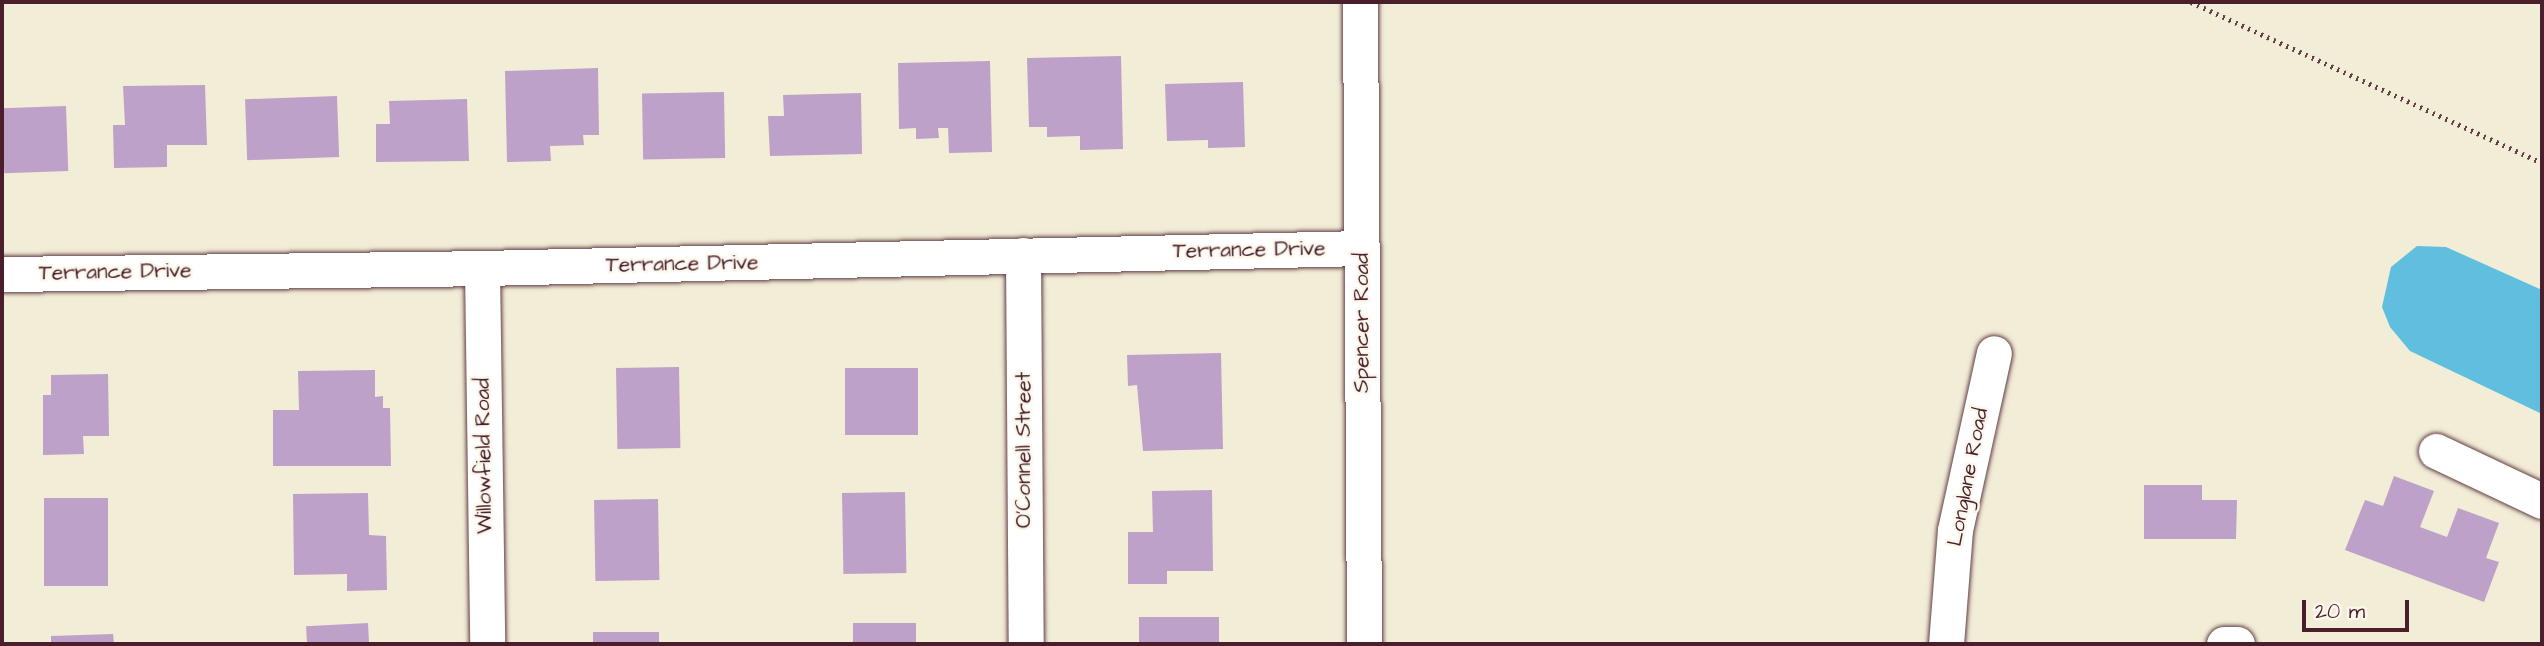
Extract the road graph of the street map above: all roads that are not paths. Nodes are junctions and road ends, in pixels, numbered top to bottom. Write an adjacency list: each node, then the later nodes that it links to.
1 (1360, 2): 2 (street, Spencer Road)
2 (1362, 248): 3 (street, Terrance Drive); 11 (street, Spencer Road)
3 (1023, 255): 4 (street, Terrance Drive); 10 (street, O'Connell Street)
4 (482, 268): 5 (street, Terrance Drive); 9 (street, Willowfield Road)
5 (2, 274)
6 (1994, 353): 12 (street, Longlane Road)
7 (2436, 451): 8 (street)
8 (2542, 501)
9 (486, 644)
10 (1026, 644)
11 (1364, 644)
12 (1946, 644)
13 (2224, 644): 14 (street)
14 (2237, 644)

